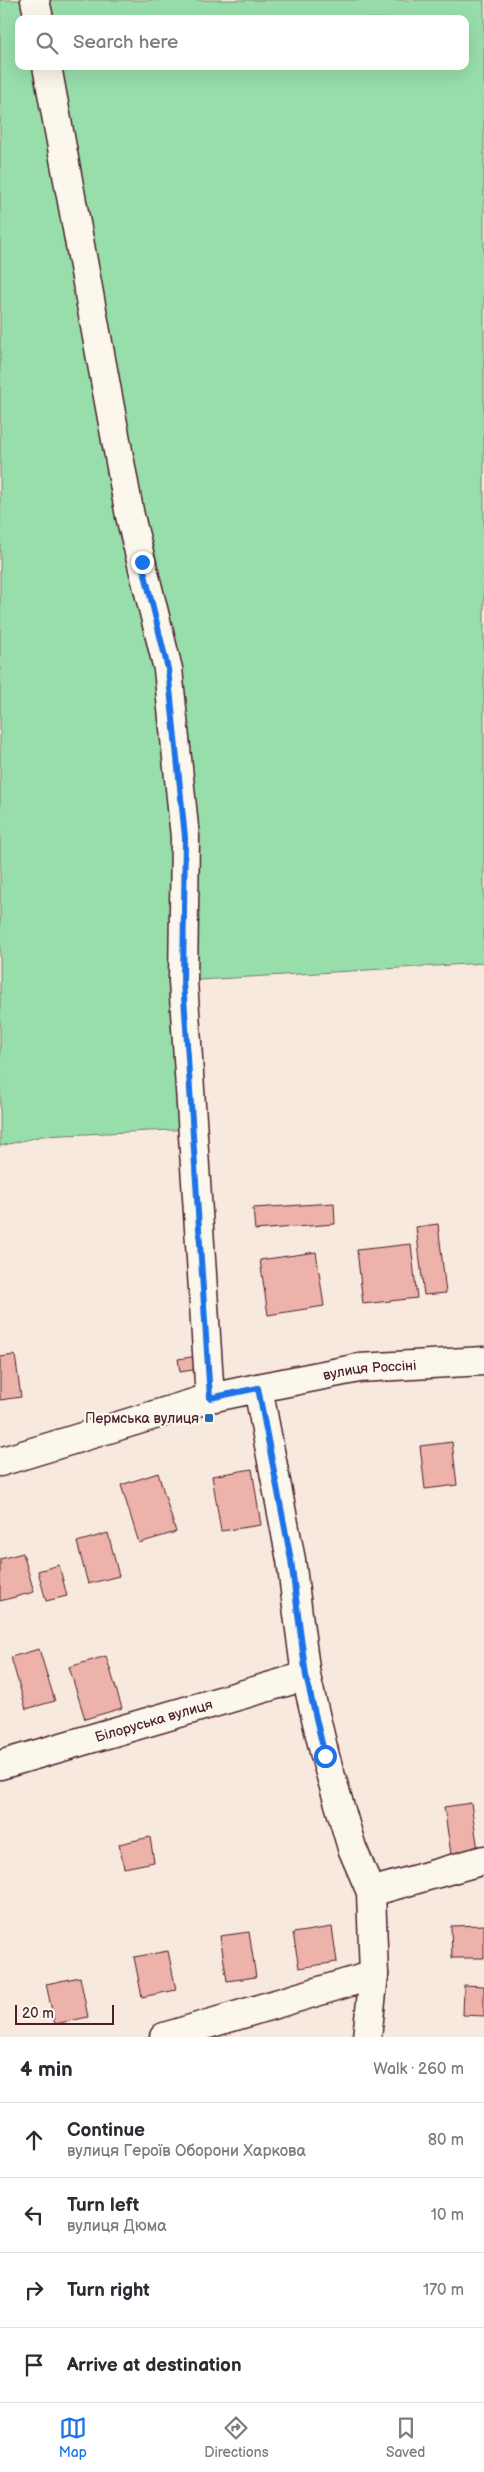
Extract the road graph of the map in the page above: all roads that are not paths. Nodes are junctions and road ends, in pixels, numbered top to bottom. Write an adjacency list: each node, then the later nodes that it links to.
1 (36, 0): 2 (street)
2 (38, 15)
3 (48, 70): 6 (street)
4 (484, 1362): 5 (street, вулиця Россіні)
5 (258, 1388): 6 (street, вулиця Россіні); 8 (street)
6 (210, 1398): 7 (street, вулиця Россіні)
7 (0, 1462)
8 (306, 1676): 9 (street, Білоруська вулиця); 11 (street)
9 (0, 1765)
10 (484, 1860): 11 (street)
11 (371, 1892): 12 (street)
12 (374, 1975): 13 (street); 14 (street)
13 (164, 2037)
14 (367, 2037)

